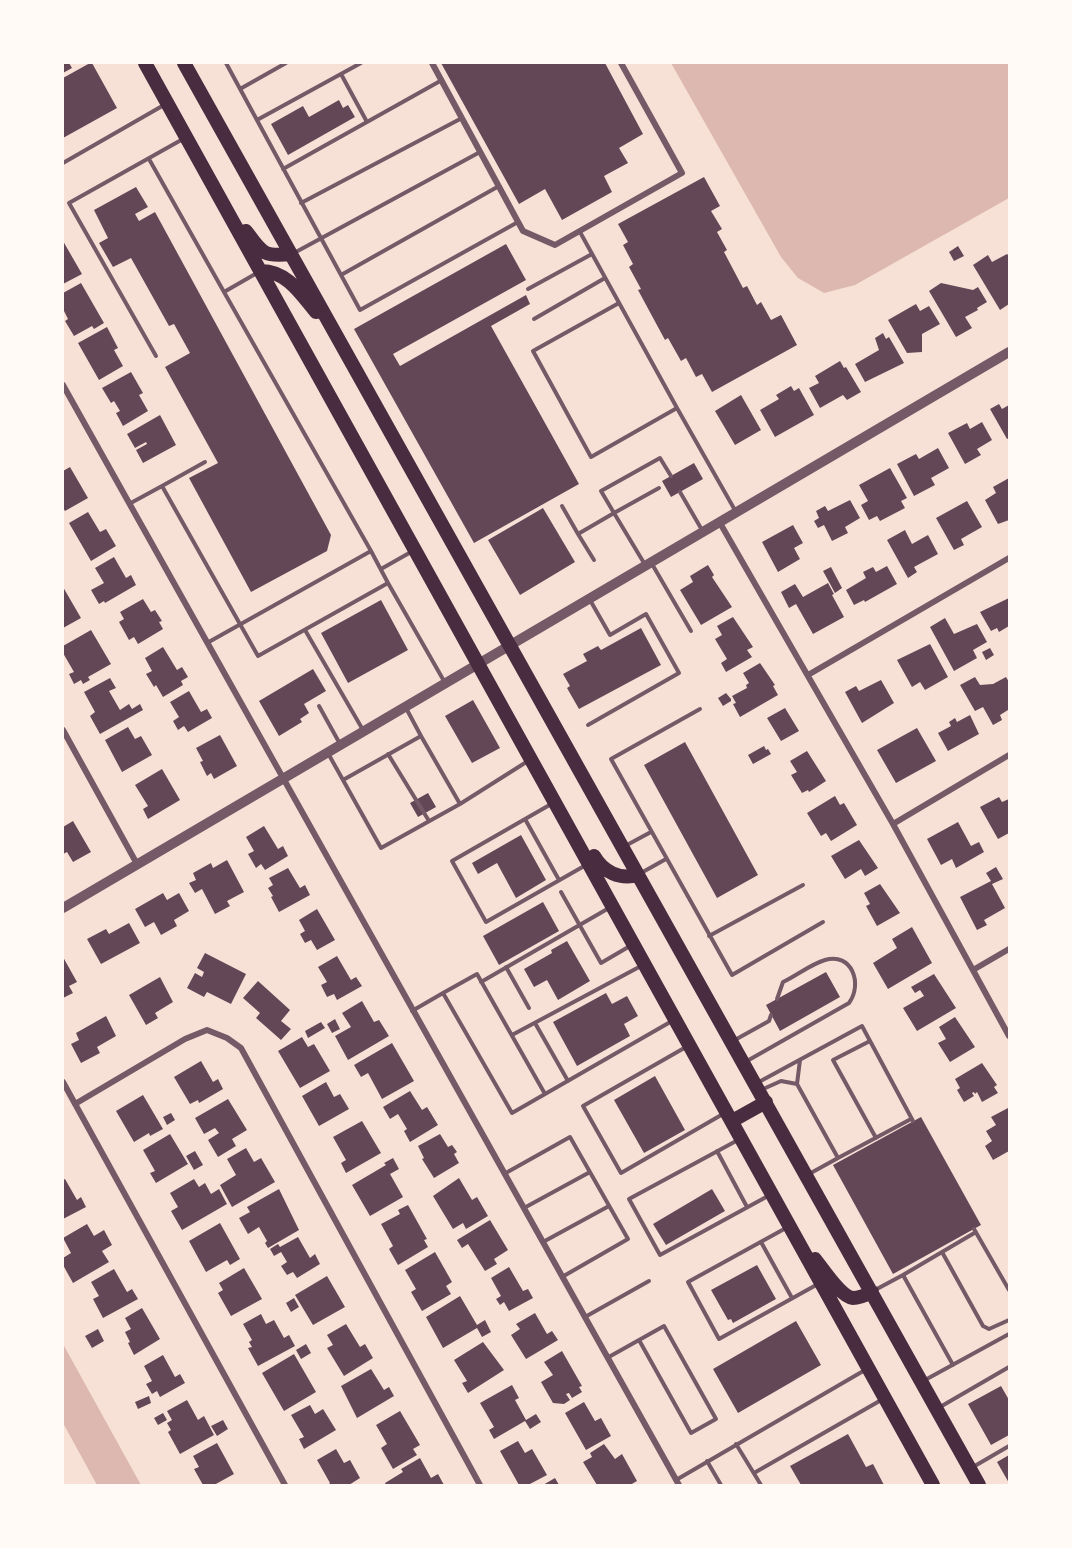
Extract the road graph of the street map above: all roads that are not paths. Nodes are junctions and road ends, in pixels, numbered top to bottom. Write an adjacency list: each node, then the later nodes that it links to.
1 (145, 63): 11 (main road)
2 (184, 63): 26 (main road)
3 (226, 63): 10 (lane)
4 (286, 63): 10 (lane)
5 (361, 63): 8 (lane)
6 (432, 63): 9 (street)
7 (621, 63): 24 (street)
8 (341, 74): 13 (lane); 14 (lane)
9 (442, 80): 12 (street); 14 (lane)
10 (240, 89): 13 (lane)
11 (167, 103): 15 (main road); 18 (lane)
12 (462, 118): 16 (street); 22 (lane)
13 (257, 120): 19 (lane)
14 (367, 122): 19 (lane)
15 (186, 138): 17 (lane); 20 (main road)
16 (481, 152): 21 (street); 25 (lane)
17 (149, 158): 32 (lane); 37 (lane)
18 (63, 163)
19 (283, 169): 22 (lane)
20 (213, 186): 26 (main road); 28 (main road)
21 (500, 186): 23 (street); 29 (lane)
22 (301, 203): 25 (lane)
23 (519, 222): 24 (street); 29 (lane)
24 (580, 232): 27 (lane)
25 (321, 238): 26 (lane); 29 (lane)
26 (291, 254): 35 (main road)
27 (592, 254): 30 (lane); 31 (lane)
28 (261, 271): 32 (lane); 35 (main road); 52 (main road)
29 (341, 275)
30 (605, 278): 33 (lane); 34 (lane)
31 (528, 289)
32 (224, 292): 53 (lane)
33 (619, 303): 39 (lane); 39 (lane)
34 (534, 319)
35 (338, 339): 64 (main road)
36 (1009, 352): 48 (street)
37 (156, 356)
38 (63, 385): 45 (street)
39 (677, 408): 48 (lane)
40 (205, 462): 42 (lane)
41 (671, 476): 47 (lane)
42 (162, 486): 45 (lane); 60 (lane)
43 (659, 488): 47 (lane)
44 (680, 492): 50 (lane)
45 (129, 504): 63 (street)
46 (562, 506): 51 (lane)
47 (614, 513): 51 (lane); 56 (lane)
48 (736, 513): 49 (street)
49 (720, 523): 50 (street); 66 (street)
50 (704, 532): 56 (street)
51 (578, 534): 55 (lane)
52 (415, 550): 57 (lane); 65 (main road)
53 (371, 551): 57 (lane); 60 (lane)
54 (1009, 558): 66 (street)
55 (594, 560)
56 (649, 565): 59 (street); 62 (lane)
57 (381, 569): 58 (lane)
58 (388, 583): 61 (lane); 67 (lane)
59 (590, 600): 64 (street); 71 (lane)
60 (240, 625): 61 (lane); 63 (lane)
61 (305, 630): 73 (lane)
62 (691, 631)
63 (207, 644): 80 (street)
64 (510, 646): 65 (street); 88 (main road)
65 (479, 664): 67 (street); 79 (main road)
66 (808, 675): 86 (street)
67 (445, 684): 69 (street)
68 (319, 706): 75 (lane)
69 (405, 707): 73 (street); 74 (lane)
70 (700, 710): 87 (lane)
71 (588, 725)
72 (63, 730): 91 (street)
73 (364, 731): 75 (street)
74 (421, 736): 77 (lane); 83 (lane)
75 (340, 745): 76 (street)
76 (327, 752): 80 (street); 81 (lane)
77 (388, 754): 81 (lane); 85 (lane)
78 (1009, 755): 86 (street)
79 (531, 759): 82 (main road); 83 (lane)
80 (282, 778): 91 (street); 110 (street)
81 (343, 780): 85 (lane)
82 (554, 799): 84 (lane); 90 (main road); 92 (main road)
83 (460, 804): 85 (lane)
84 (525, 819): 93 (lane); 93 (lane)
85 (429, 821)
86 (893, 824): 105 (street)
87 (651, 832): 88 (lane); 89 (lane)
88 (623, 848): 92 (main road)
89 (666, 859): 92 (lane); 100 (lane)
90 (589, 863): 93 (lane); 96 (main road)
91 (137, 864): 97 (street)
92 (638, 875): 117 (main road)
93 (559, 880)
94 (803, 885): 100 (lane)
95 (561, 892): 99 (lane)
96 (612, 906): 99 (lane); 101 (main road)
97 (63, 908)
98 (823, 922): 100 (lane)
99 (580, 925): 101 (lane); 104 (lane)
100 (710, 936)
101 (634, 944): 103 (main road)
102 (1009, 949): 105 (street)
103 (645, 964): 112 (main road); 113 (lane)
104 (507, 967): 106 (lane); 109 (lane)
105 (973, 970): 115 (street)
106 (481, 982): 107 (lane); 114 (lane)
107 (443, 993): 110 (lane); 125 (lane)
108 (777, 999): 120 (lane)
109 (529, 1008)
110 (412, 1011): 133 (street)
111 (771, 1015): 117 (lane)
112 (675, 1020): 118 (main road); 121 (lane)
113 (535, 1023): 114 (lane); 121 (lane)
114 (512, 1035): 125 (lane)
115 (1009, 1036)
116 (870, 1041): 119 (lane); 129 (lane); 129 (lane)
117 (731, 1042): 120 (main road)
118 (690, 1045): 127 (main road); 127 (lane)
119 (800, 1059): 123 (lane); 124 (lane)
120 (743, 1063): 124 (main road)
121 (568, 1081): 125 (lane)
122 (63, 1082): 126 (street)
123 (797, 1084): 124 (lane); 131 (lane)
124 (760, 1092): 127 (main road); 134 (main road)
125 (545, 1094)
126 (75, 1104): 167 (street); 168 (street)
127 (729, 1117): 128 (main road)
128 (741, 1138): 130 (lane); 135 (main road)
129 (876, 1138): 131 (lane)
130 (717, 1151): 137 (lane); 137 (lane)
131 (838, 1158): 134 (lane)
132 (590, 1172): 133 (lane); 136 (lane); 138 (lane)
133 (504, 1174): 138 (street)
134 (806, 1176): 148 (main road)
135 (772, 1194): 137 (lane); 139 (main road)
136 (609, 1206): 141 (lane); 144 (lane)
137 (747, 1207)
138 (523, 1208): 141 (street)
139 (791, 1229): 140 (lane); 146 (main road); 148 (main road)
140 (761, 1242): 149 (lane); 149 (lane)
141 (543, 1243): 144 (street)
142 (942, 1252): 143 (lane); 147 (lane); 151 (lane)
143 (903, 1275): 148 (lane); 155 (lane)
144 (562, 1277): 150 (street)
145 (649, 1281): 150 (lane)
146 (821, 1282): 149 (lane); 156 (main road)
147 (1009, 1290)
148 (872, 1292): 158 (main road)
149 (792, 1298)
150 (585, 1318): 154 (street)
151 (1009, 1320)
152 (1009, 1334): 155 (lane)
153 (639, 1340): 153 (lane); 154 (lane)
154 (607, 1358): 166 (street)
155 (953, 1365): 158 (lane)
156 (868, 1368): 159 (main road); 161 (lane)
157 (1008, 1370): 160 (lane)
158 (922, 1382): 160 (main road)
159 (885, 1399): 165 (lane); 171 (main road)
160 (937, 1409): 164 (main road)
161 (736, 1444): 163 (lane); 165 (lane)
162 (1009, 1446): 164 (lane)
163 (707, 1461): 166 (lane); 169 (lane)
164 (970, 1469): 172 (main road)
165 (754, 1473): 170 (lane)
166 (677, 1483)
167 (285, 1485)
168 (480, 1485)
169 (721, 1485)
170 (760, 1485)
171 (933, 1485)
172 (979, 1485)

